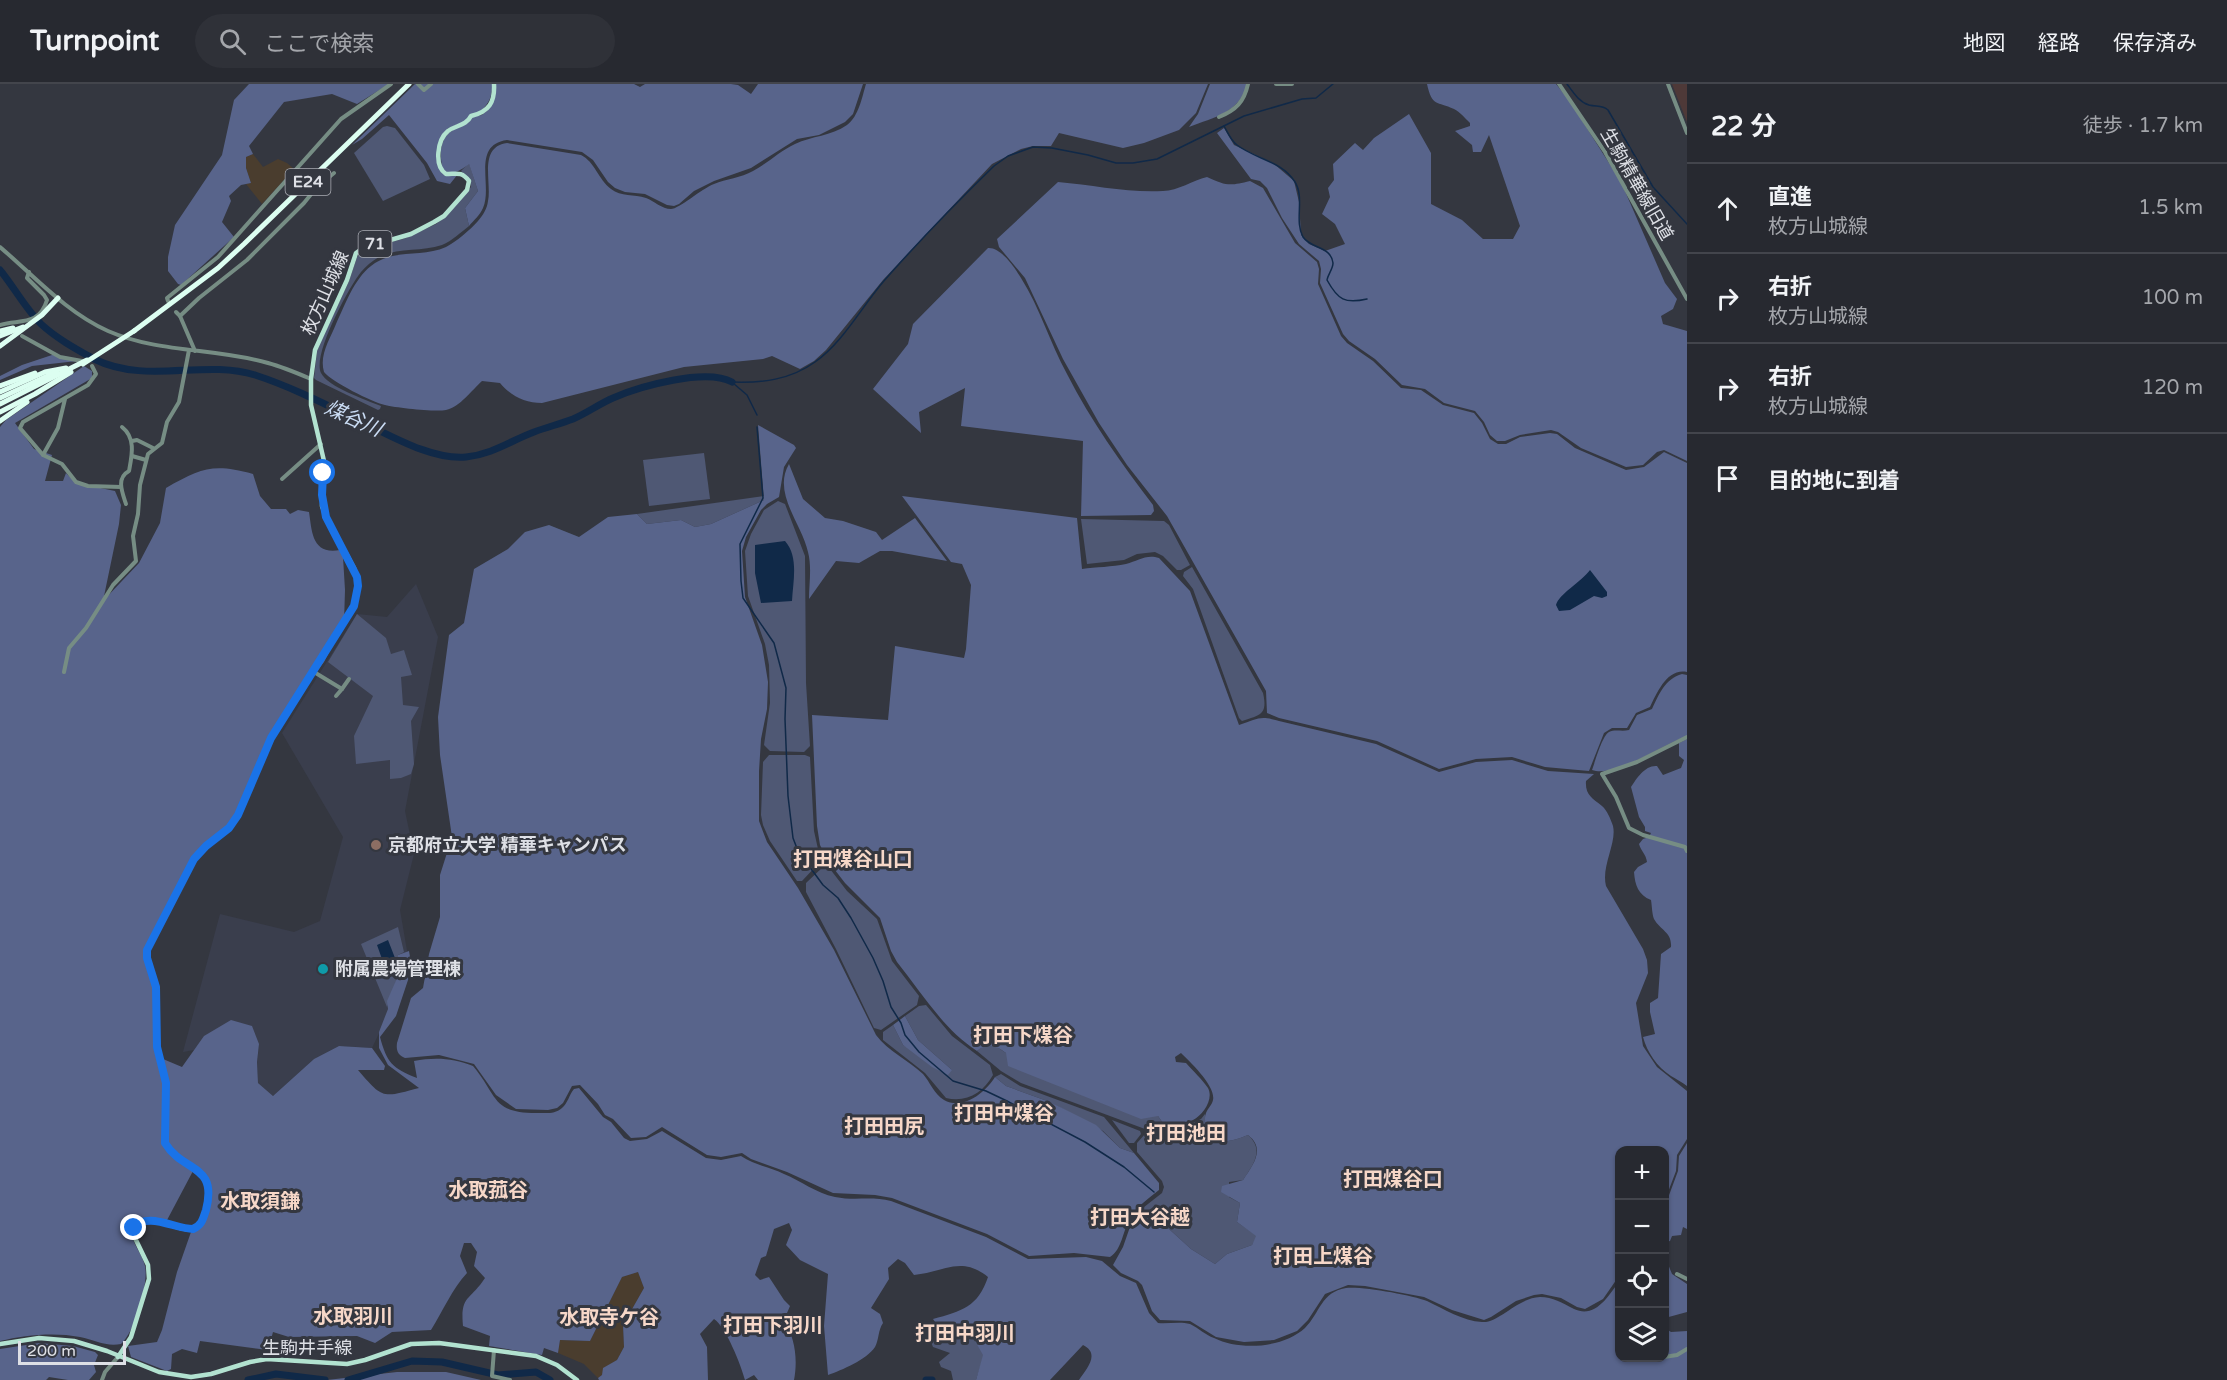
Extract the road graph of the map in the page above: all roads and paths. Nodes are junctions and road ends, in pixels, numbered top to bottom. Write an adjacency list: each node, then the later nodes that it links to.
1 (391, 84): 18 (street)
2 (408, 84): 28 (highway, E24, bridge)
3 (418, 84): 4 (street)
4 (431, 84)
5 (494, 84): 34 (main road, 枚方山城線 / 71)
6 (1248, 84): 11 (street)
7 (1276, 84): 8 (street)
8 (1292, 84)
9 (1559, 84): 17 (street, 生駒精華線旧道)
10 (1668, 84): 12 (street)
11 (1219, 117)
12 (1687, 133)
13 (334, 173): 20 (street)
14 (0, 247): 15 (street)
15 (28, 272): 16 (street); 23 (street)
16 (58, 298): 22 (highway); 26 (street)
17 (1687, 299)
18 (168, 301)
19 (176, 312): 20 (street)
20 (180, 316): 27 (street)
21 (0, 325): 23 (street)
22 (26, 326): 23 (highway); 24 (highway); 25 (highway); 25 (highway)
23 (11, 327): 25 (highway)
24 (20, 335): 25 (highway); 28 (street)
25 (0, 340)
26 (189, 350): 27 (street); 42 (street)
27 (195, 351): 34 (street)
28 (83, 362): 31 (highway, E24); 33 (highway, E24)
29 (92, 366): 36 (street)
30 (52, 371): 31 (highway); 32 (highway); 35 (highway)
31 (63, 371): 35 (highway)
32 (45, 372): 35 (highway); 35 (highway)
33 (61, 379): 37 (highway, E24); 38 (highway)
34 (311, 379): 41 (main road, 枚方山城線 / 71)
35 (0, 395)
36 (65, 398): 43 (street); 43 (street)
37 (0, 412)
38 (0, 421)
39 (122, 427): 40 (street)
40 (132, 441): 42 (street); 44 (street)
41 (321, 443): 46 (street); 50 (main road, 枚方山城線 / 71)
42 (154, 448): 45 (street)
43 (43, 455): 47 (street)
44 (132, 456): 45 (street); 47 (street)
45 (146, 460): 49 (street)
46 (282, 479)
47 (121, 487): 48 (street)
48 (126, 504)
49 (64, 672)
50 (314, 672): 52 (street); 62 (main road, 枚方山城線 / 71)
51 (349, 679): 52 (street)
52 (342, 689): 53 (street)
53 (336, 696)
54 (1687, 737): 55 (street)
55 (1687, 851)
56 (1677, 1274): 57 (street)
57 (1687, 1279)
58 (0, 1344): 62 (main road, 生駒井手線)
59 (1687, 1349): 61 (street)
60 (494, 1350): 63 (main road, 生駒井手線); 64 (street); 67 (main road, 生駒井手線)
61 (1669, 1356)
62 (118, 1357): 63 (main road, 生駒井手線); 65 (street)
63 (177, 1378)
64 (502, 1379): 66 (street)
65 (102, 1380)
66 (510, 1380)
67 (577, 1380)

